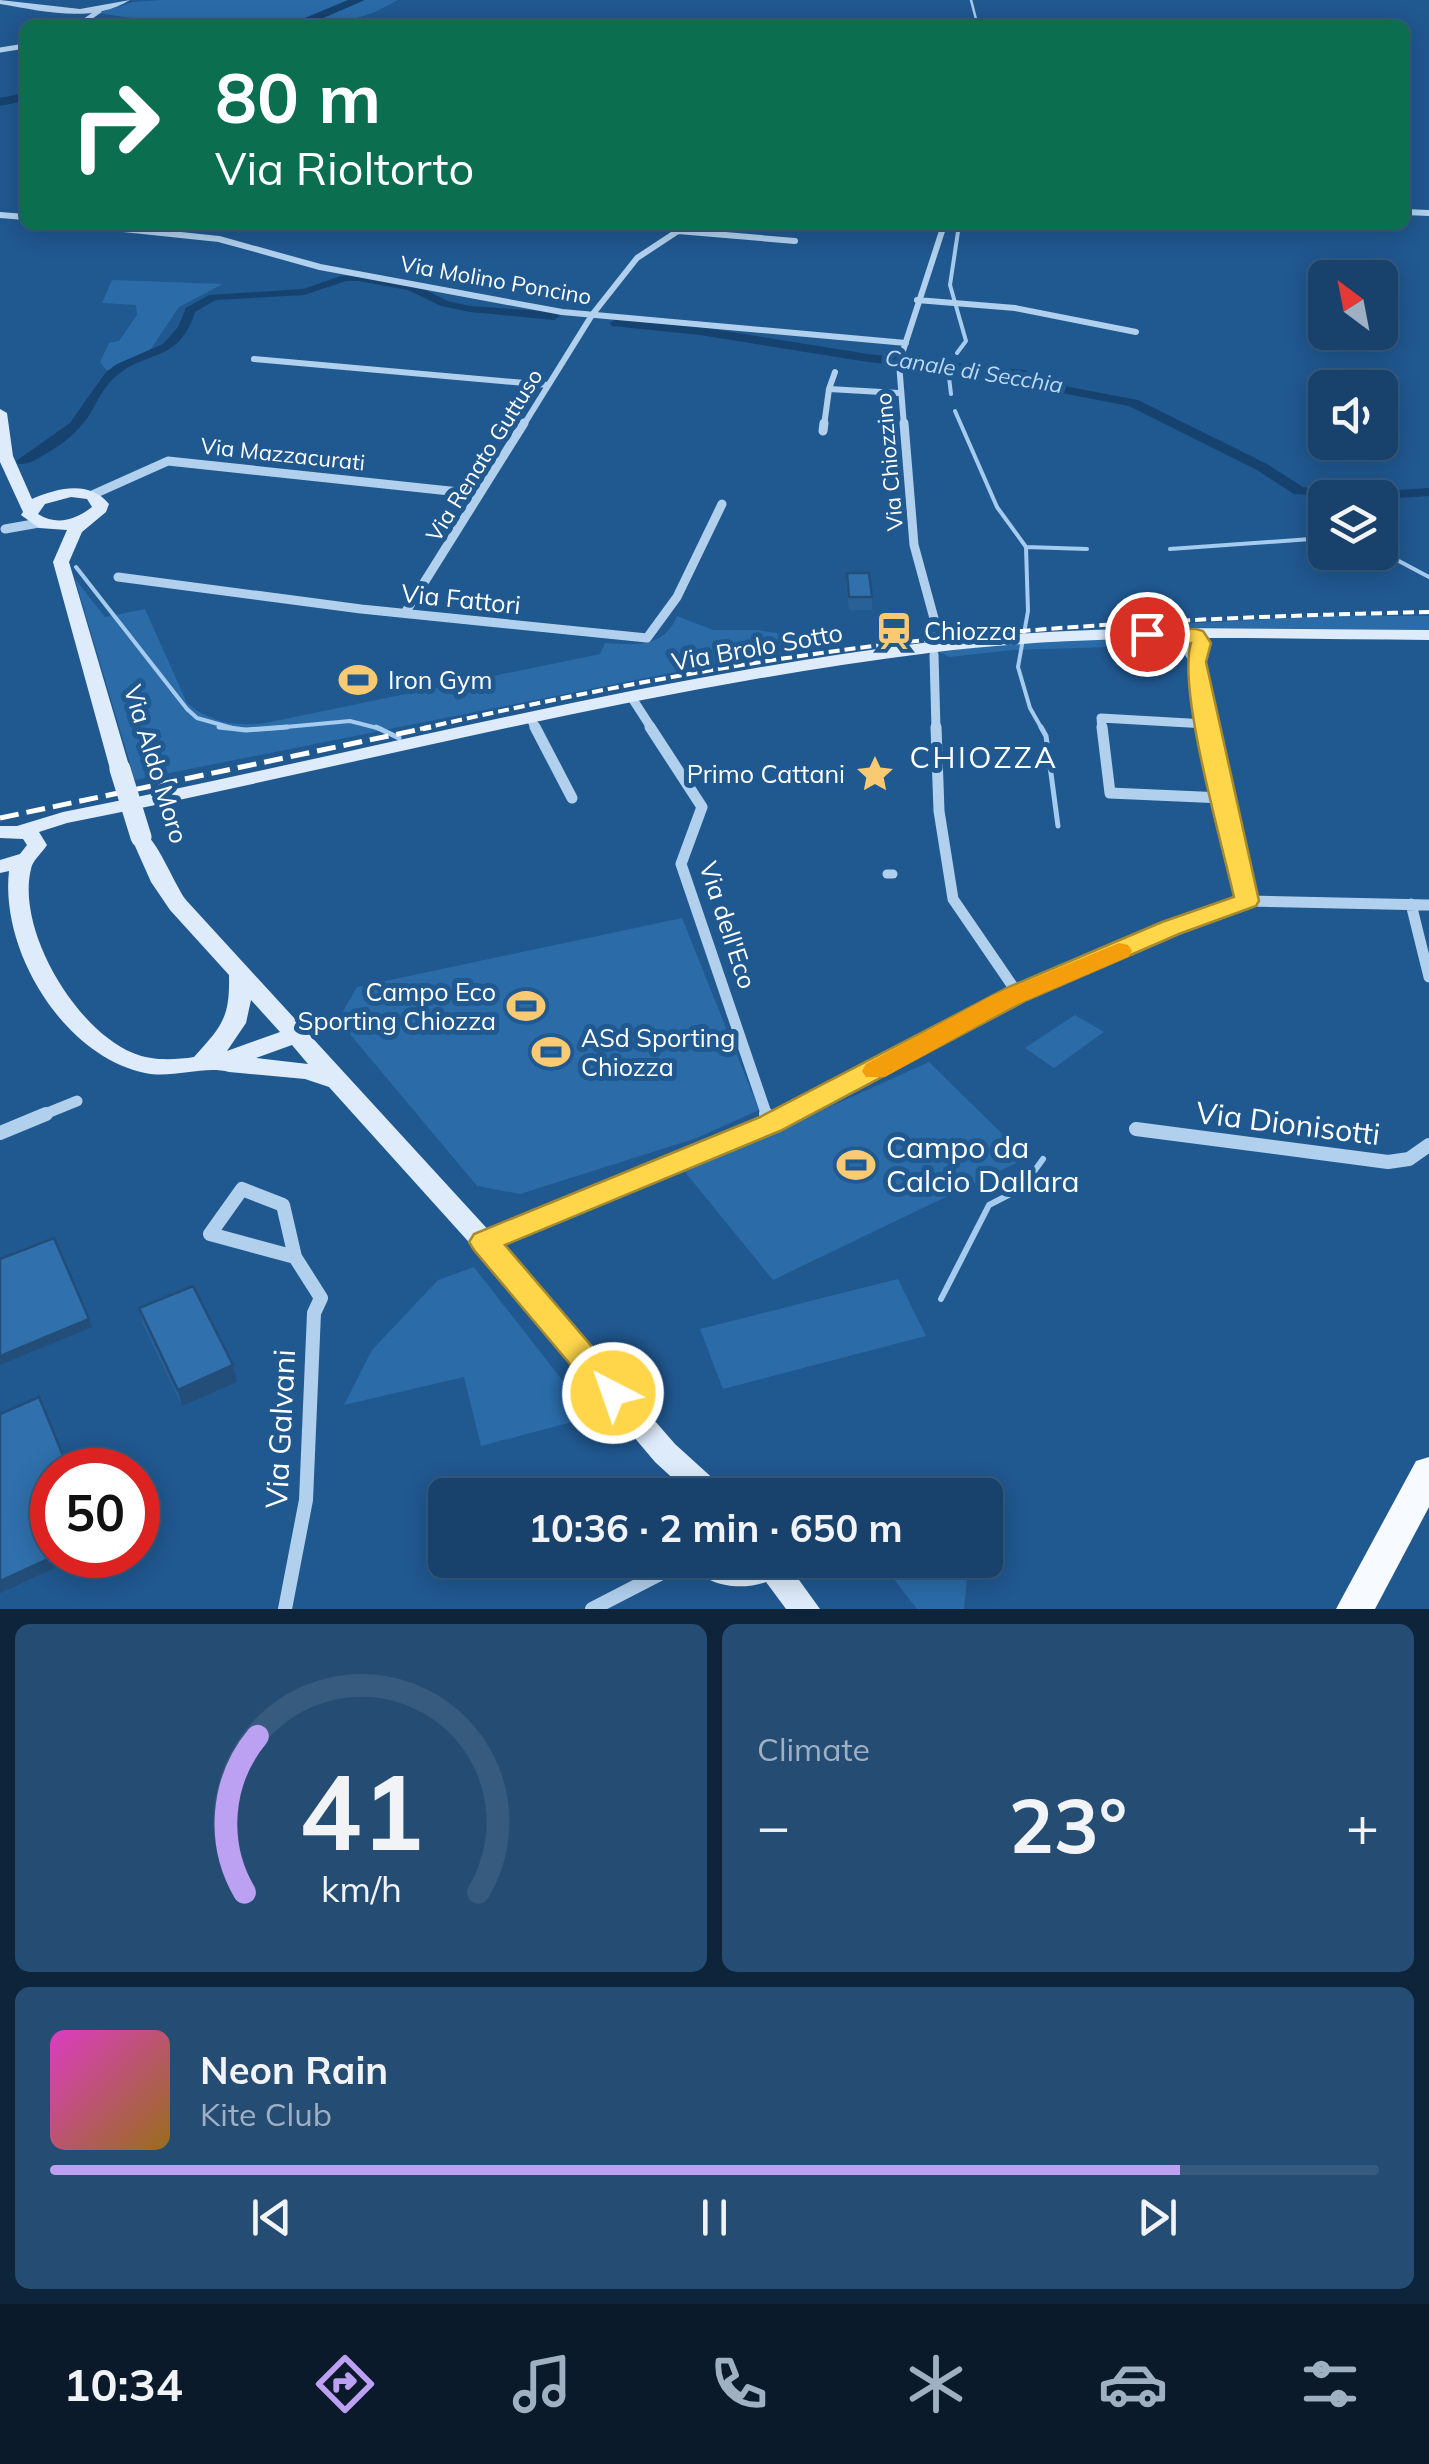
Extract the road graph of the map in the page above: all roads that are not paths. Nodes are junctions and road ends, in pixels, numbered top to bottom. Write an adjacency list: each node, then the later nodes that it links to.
1 (126, 0): 3 (street)
2 (0, 2): 3 (street)
3 (99, 11): 4 (street)
4 (86, 20)
5 (133, 230): 10 (street, Via Molino Poncino)
6 (942, 230): 9 (street, Via Chiozzino)
7 (677, 231): 8 (street); 10 (street, Via Renato Guttuso)
8 (795, 242)
9 (917, 300): 11 (street); 12 (street, Via Chiozzino)
10 (592, 315): 12 (street, Via Molino Poncino); 15 (street, Via Renato Guttuso)
11 (1136, 332)
12 (906, 344): 17 (street, Via Chiozzino)
13 (254, 359): 15 (street)
14 (835, 372): 16 (street)
15 (548, 385): 22 (street, Via Renato Guttuso)
16 (829, 389): 17 (street); 19 (street)
17 (899, 394): 32 (street, Via Chiozzino)
18 (0, 415): 20 (main road)
19 (823, 431)
20 (6, 460): 21 (main road)
21 (22, 491): 24 (main road); 26 (main road)
22 (478, 494): 23 (street, Via Mazzacurati); 31 (street, Via Renato Guttuso)
23 (92, 495): 24 (main road); 27 (main road)
24 (48, 496): 26 (main road)
25 (722, 504): 31 (street, Via Fattori)
26 (35, 518): 27 (main road); 28 (street); 29 (main road)
27 (87, 519): 29 (main road)
28 (3, 531)
29 (65, 549): 49 (main road, Via Aldo Moro, bridge)
30 (118, 576): 31 (street, Via Fattori)
31 (405, 613)
32 (935, 622)
33 (1429, 636): 34 (main road, Via Brolo Sotto)
34 (1190, 647): 36 (main road, Via Brolo Sotto); 38 (street)
35 (934, 655): 51 (street)
36 (632, 698): 37 (main road, Via Brolo Sotto); 56 (street, Via dell'Eco)
37 (530, 719): 39 (street); 42 (main road, Via Brolo Sotto)
38 (1206, 724): 40 (street); 40 (street)
39 (572, 798)
40 (1223, 798): 45 (street)
41 (0, 832): 42 (main road)
42 (30, 836): 43 (main road)
43 (10, 865): 48 (main road)
44 (0, 883): 48 (main road)
45 (1247, 901): 46 (street); 51 (street)
46 (1410, 904): 47 (street); 50 (street)
47 (1429, 905)
48 (13, 908): 53 (main road)
49 (240, 973): 52 (main road, Via Aldo Moro); 53 (main road)
50 (1429, 977)
51 (1018, 994): 56 (street)
52 (297, 1034): 53 (main road); 54 (main road, Via Aldo Moro)
53 (202, 1063): 54 (main road)
54 (340, 1082): 60 (main road, Via Aldo Moro)
55 (78, 1102): 58 (street)
56 (770, 1124): 60 (street)
57 (1136, 1129): 59 (street, Via Dionisotti)
58 (0, 1133)
59 (1429, 1145)
60 (484, 1242): 63 (main road, Via Aldo Moro)
61 (295, 1258): 61 (street, Via Galvani); 66 (street, Via Galvani)
62 (1429, 1472): 69 (main road)
63 (692, 1478)
64 (652, 1578): 67 (street)
65 (784, 1578): 68 (main road)
66 (285, 1609)
67 (592, 1609)
68 (805, 1609)
69 (1355, 1609)

